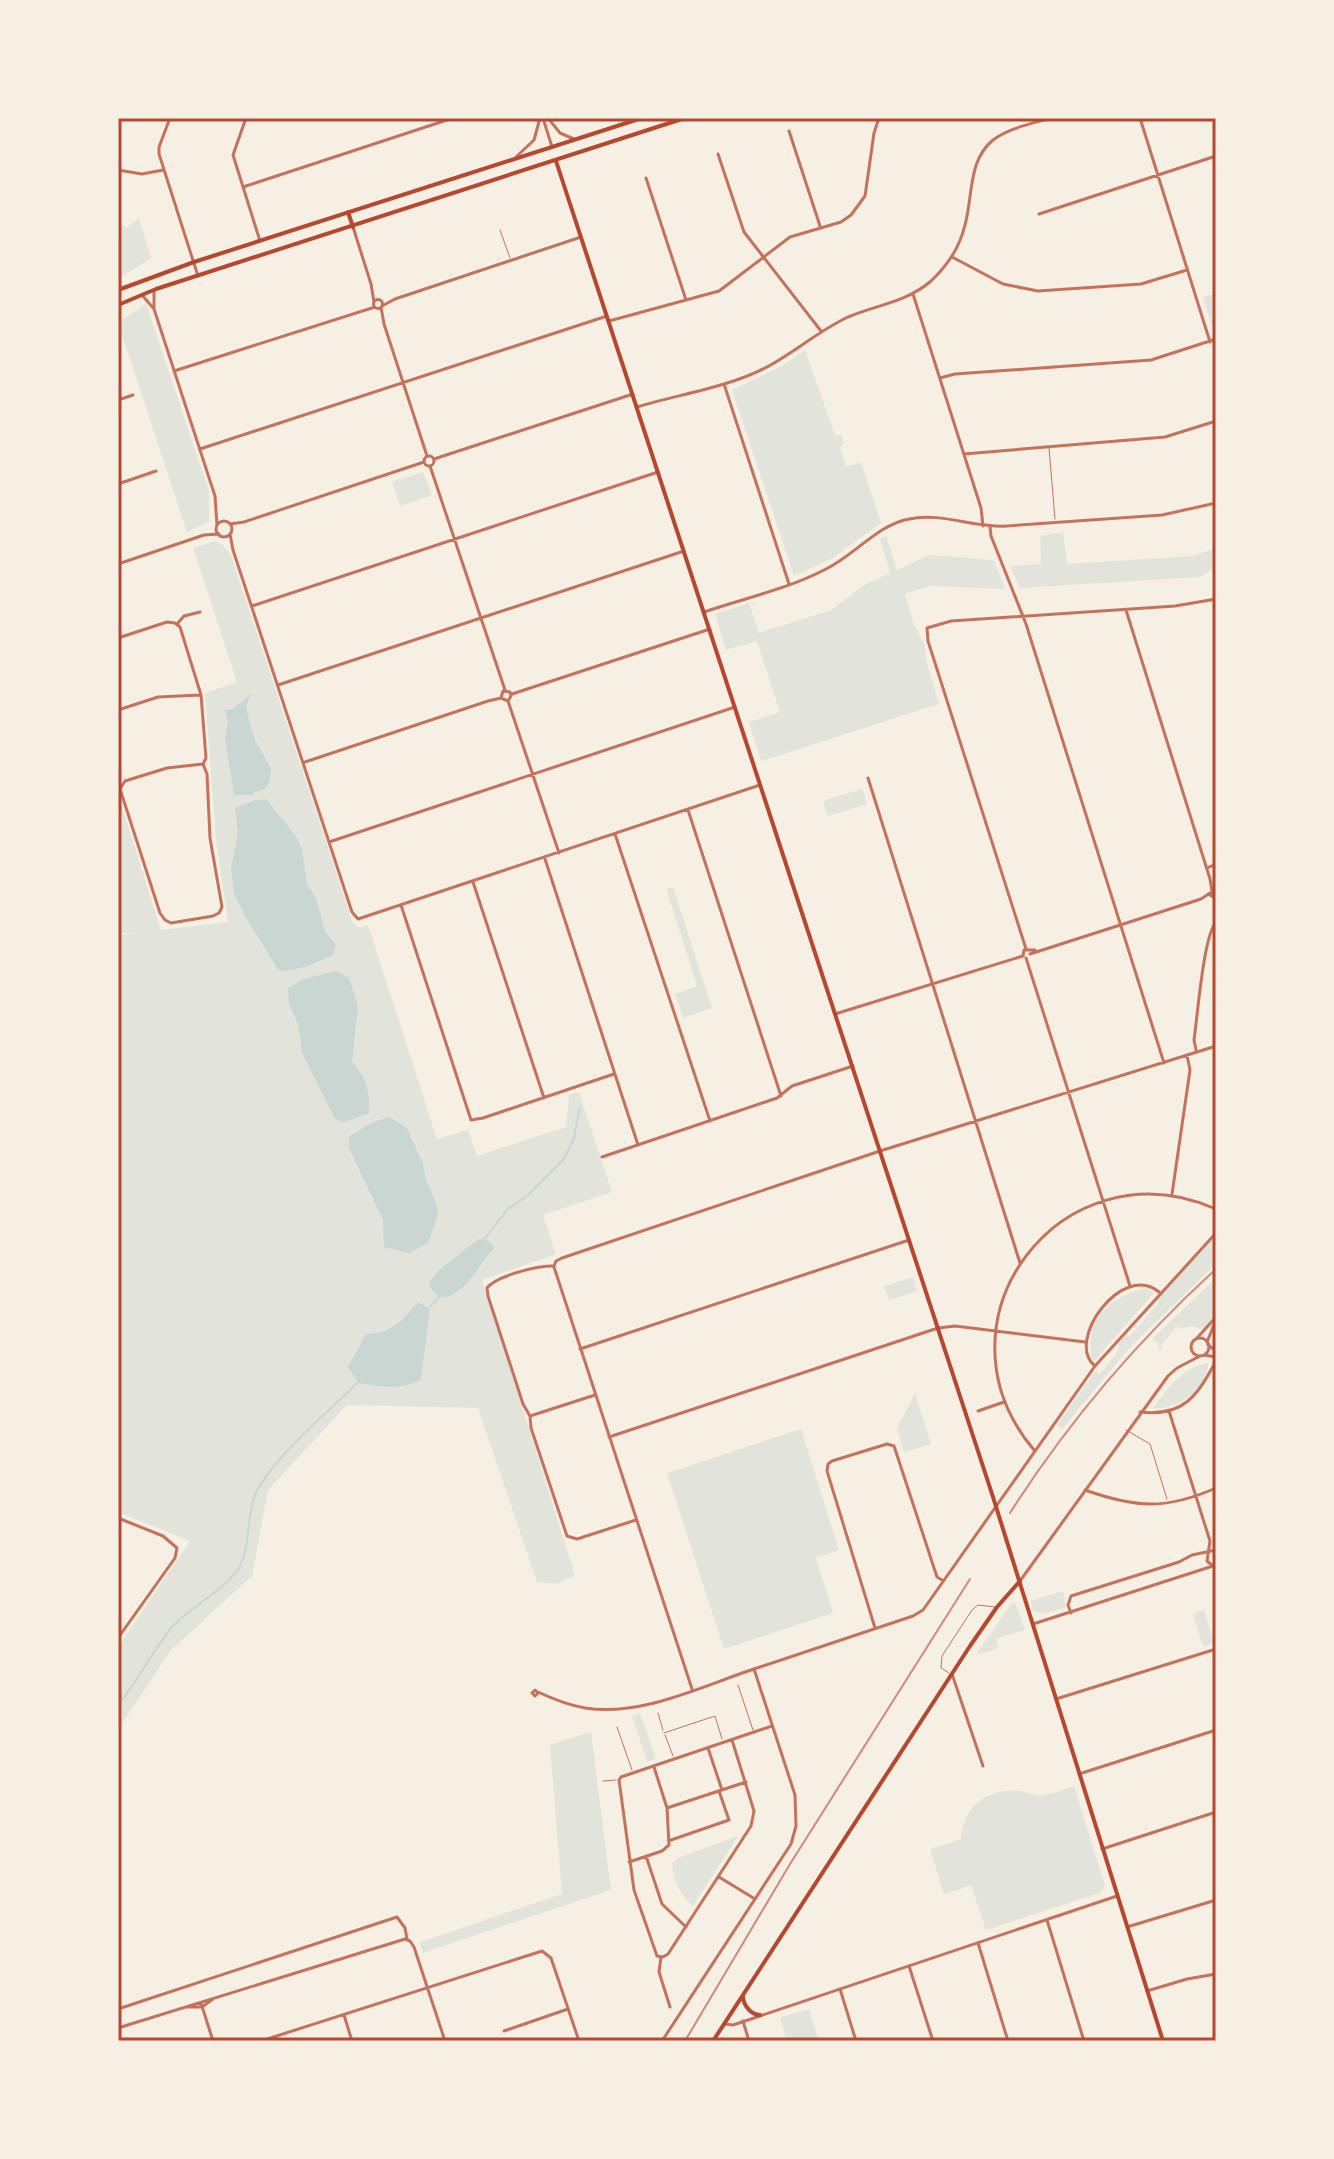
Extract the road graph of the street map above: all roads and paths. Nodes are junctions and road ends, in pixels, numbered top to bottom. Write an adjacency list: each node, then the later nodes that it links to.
1 (170, 118): 18 (street)
2 (246, 118): 21 (street)
3 (453, 118): 21 (street)
4 (544, 118): 11 (street); 12 (street); 15 (street)
5 (642, 118): 11 (main road)
6 (685, 118): 16 (main road)
7 (879, 118): 25 (street)
8 (1050, 118): 29 (street)
9 (1140, 118): 19 (street)
10 (789, 131): 25 (street)
11 (574, 139): 12 (main road)
12 (552, 147): 15 (main road); 16 (main road)
13 (718, 154): 30 (street)
14 (1216, 156): 19 (street)
15 (513, 159): 22 (main road)
16 (556, 161): 24 (main road); 27 (main road)
17 (118, 170): 18 (street)
18 (163, 170): 32 (street)
19 (1158, 175): 23 (street); 33 (street)
20 (646, 178): 39 (street)
21 (243, 187): 28 (street)
22 (348, 212): 24 (main road); 28 (main road)
23 (1039, 214)
24 (353, 227): 34 (main road); 40 (street)
25 (821, 227): 30 (street)
26 (500, 230): 31 (lane)
27 (581, 237): 31 (street); 43 (main road)
28 (260, 241): 32 (main road)
29 (952, 257): 33 (street); 37 (street)
30 (763, 258): 39 (street); 44 (street)
31 (511, 261): 40 (street)
32 (194, 262): 34 (street); 35 (main road)
33 (1187, 270): 46 (street)
34 (198, 276): 36 (main road)
35 (118, 290)
36 (154, 290): 38 (main road); 42 (street)
37 (913, 294): 44 (street); 48 (street)
38 (142, 295): 41 (main road); 42 (street)
39 (686, 300): 43 (street)
40 (378, 304): 47 (street); 49 (street)
41 (118, 305)
42 (154, 309): 47 (street)
43 (608, 318): 49 (street); 51 (main road)
44 (821, 331): 50 (street)
45 (1216, 339): 46 (street)
46 (1210, 342): 48 (street)
47 (174, 371): 57 (street)
48 (940, 378): 58 (street)
49 (404, 383): 57 (street); 59 (street)
50 (724, 384): 54 (street); 83 (street)
51 (633, 394): 54 (main road); 60 (street)
52 (133, 395): 53 (street)
53 (118, 400)
54 (637, 407): 64 (main road)
55 (1216, 421): 56 (street)
56 (1049, 446): 58 (street); 70 (lane)
57 (200, 449): 67 (street)
58 (964, 454): 73 (street)
59 (427, 456): 60 (street); 61 (street)
60 (434, 459): 62 (street)
61 (424, 462): 62 (street); 69 (street)
62 (430, 466): 79 (street)
63 (156, 471): 65 (street)
64 (658, 472): 79 (street); 81 (main road)
65 (118, 484)
66 (1216, 503): 70 (street)
67 (217, 510): 68 (street); 72 (street)
68 (225, 521): 71 (street); 72 (street)
69 (244, 522): 71 (street); 75 (street)
70 (1055, 523): 74 (street)
71 (230, 524): 75 (street)
72 (217, 526): 76 (street); 77 (street)
73 (983, 526): 74 (street); 83 (street)
74 (990, 526): 89 (street)
75 (231, 531): 78 (street); 80 (street)
76 (219, 534): 77 (street); 78 (street)
77 (204, 535): 82 (street)
78 (225, 536): 80 (street)
79 (455, 540): 85 (street); 90 (street)
80 (233, 550): 85 (street)
81 (684, 551): 88 (main road); 90 (street)
82 (118, 564)
83 (789, 584): 88 (street)
84 (1216, 601): 86 (street)
85 (252, 606): 94 (street)
86 (1126, 610): 89 (street); 113 (street)
87 (200, 612): 91 (street)
88 (704, 612): 92 (main road)
89 (1023, 616): 118 (street); 119 (street)
90 (481, 617): 94 (street); 95 (street)
91 (177, 624): 93 (street); 97 (street)
92 (710, 629): 96 (street); 100 (main road)
93 (118, 638)
94 (278, 685): 102 (street)
95 (505, 690): 96 (street); 98 (street)
96 (511, 694): 99 (street)
97 (201, 695): 101 (street); 103 (street)
98 (501, 698): 99 (street); 102 (street)
99 (508, 701): 104 (street)
100 (735, 707): 104 (street); 106 (main road)
101 (118, 710)
102 (303, 763): 109 (street)
103 (203, 764): 103 (street)
104 (532, 774): 109 (street); 110 (street)
105 (868, 778): 120 (street)
106 (760, 785): 107 (street); 121 (main road)
107 (688, 810): 108 (street); 129 (street)
108 (615, 834): 110 (street); 131 (street)
109 (329, 842): 116 (street)
110 (559, 853): 111 (street)
111 (545, 858): 114 (street); 127 (street)
112 (1216, 864): 113 (street)
113 (1207, 868): 115 (street)
114 (473, 882): 116 (street); 130 (street)
115 (1214, 895): 118 (street)
116 (401, 905): 130 (street)
117 (1216, 923): 123 (street)
118 (1121, 924): 119 (street); 125 (street)
119 (1026, 953): 120 (street); 128 (street)
120 (931, 983): 121 (street); 132 (street)
121 (835, 1014): 126 (main road)
122 (1216, 1046): 123 (street)
123 (1197, 1052): 124 (street)
124 (1187, 1055): 125 (street); 136 (street)
125 (1164, 1063): 128 (street)
126 (853, 1066): 129 (street); 134 (main road)
127 (614, 1074): 130 (street); 133 (street)
128 (1069, 1092): 132 (street); 137 (street)
129 (781, 1096): 131 (street)
130 (544, 1098)
131 (710, 1121): 133 (street)
132 (975, 1122): 134 (street); 141 (street)
133 (638, 1145): 135 (street)
134 (880, 1151): 140 (main road); 142 (street)
135 (602, 1157)
136 (1171, 1195): 137 (street); 138 (street)
137 (1103, 1201): 141 (street); 143 (street)
138 (1216, 1209)
139 (1216, 1233): 144 (street)
140 (909, 1240): 146 (main road); 152 (street)
141 (1020, 1263): 147 (street)
142 (554, 1266): 152 (street); 164 (street)
143 (1130, 1286): 144 (street); 149 (street)
144 (1159, 1292): 157 (street)
145 (1216, 1319): 148 (street); 150 (street)
146 (938, 1328): 147 (street); 166 (street); 172 (main road)
147 (995, 1330): 149 (street); 160 (street)
148 (1197, 1338): 150 (street); 151 (street)
149 (1085, 1342): 157 (street)
150 (1208, 1344): 153 (street); 154 (street)
151 (1191, 1348): 154 (street); 156 (street)
152 (580, 1349): 159 (street)
153 (1216, 1351)
154 (1202, 1356): 155 (street); 156 (street)
155 (1214, 1358): 158 (street); 158 (street)
156 (1185, 1363): 163 (street)
157 (1095, 1366): 167 (street)
158 (1212, 1369): 162 (street)
159 (595, 1395): 164 (street); 166 (street)
160 (1004, 1402): 161 (street); 167 (street)
161 (978, 1411)
162 (1169, 1411): 163 (street); 170 (street)
163 (1140, 1412): 165 (street)
164 (530, 1416): 174 (street)
165 (1126, 1430): 169 (street); 171 (lane)
166 (609, 1437): 174 (street)
167 (1036, 1452): 172 (street)
168 (1216, 1488): 170 (street)
169 (1085, 1490): 171 (street); 180 (street)
170 (1196, 1497): 171 (street); 175 (street)
171 (1169, 1504)
172 (996, 1507): 179 (street); 180 (main road)
173 (118, 1518): 185 (street)
174 (636, 1520): 190 (street)
175 (1210, 1541): 176 (street); 177 (street)
176 (1216, 1547): 177 (street)
177 (1208, 1553): 178 (street); 182 (street)
178 (1215, 1566): 182 (street)
179 (942, 1580): 184 (street); 184 (street)
180 (1020, 1581): 181 (main road); 183 (main road)
181 (997, 1607): 188 (main road); 188 (lane)
182 (1071, 1613): 183 (street)
183 (1032, 1625): 192 (main road)
184 (876, 1629): 187 (street)
185 (118, 1638)
186 (1216, 1649): 192 (street)
187 (754, 1669): 190 (street); 194 (street)
188 (952, 1674): 204 (street); 232 (main road)
189 (738, 1685): 197 (lane)
190 (692, 1689): 191 (street)
191 (537, 1694)
192 (1056, 1699): 206 (main road)
193 (658, 1713): 198 (lane)
194 (772, 1726): 197 (street); 219 (street)
195 (617, 1727): 205 (lane)
196 (1216, 1730): 206 (street)
197 (754, 1732): 199 (street)
198 (664, 1733): 200 (lane); 202 (lane)
199 (732, 1740): 200 (street); 209 (street)
200 (724, 1743): 201 (street)
201 (708, 1748): 202 (street); 210 (street)
202 (674, 1759): 203 (street)
203 (653, 1766): 205 (street); 211 (street)
204 (983, 1766)
205 (633, 1773): 207 (street)
206 (1079, 1774): 214 (main road)
207 (619, 1780): 208 (lane); 216 (street)
208 (603, 1781)
209 (746, 1782): 210 (street); 217 (street)
210 (721, 1790): 211 (street); 213 (street)
211 (667, 1808): 213 (street)
212 (1216, 1812): 214 (street)
213 (669, 1840): 215 (street)
214 (1102, 1849): 218 (main road)
215 (646, 1856): 216 (street); 222 (street)
216 (629, 1862): 226 (street)
217 (719, 1877): 219 (street); 222 (street)
218 (1117, 1896): 221 (street); 223 (main road)
219 (755, 1899): 248 (street)
220 (1216, 1900): 223 (street)
221 (1047, 1920): 225 (street); 254 (street)
222 (686, 1927): 226 (street)
223 (1127, 1927): 231 (main road)
224 (407, 1939): 229 (street); 233 (street); 235 (street)
225 (978, 1943): 227 (street); 253 (street)
226 (661, 1957): 234 (street)
227 (909, 1966): 230 (street); 252 (street)
228 (1216, 1974): 231 (street)
229 (428, 1988): 236 (street); 237 (street); 246 (street)
230 (840, 1989): 238 (street); 251 (street)
231 (1147, 1991): 255 (main road)
232 (744, 1994): 238 (main road); 240 (main road)
233 (201, 2005): 241 (street); 243 (street)
234 (670, 2007)
235 (118, 2009)
236 (568, 2009): 242 (street); 247 (street)
237 (344, 2015): 244 (street); 245 (street)
238 (760, 2015): 239 (street)
239 (743, 2021): 240 (street); 250 (street)
240 (724, 2024): 249 (main road)
241 (118, 2028)
242 (504, 2031)
243 (213, 2041)
244 (261, 2041)
245 (352, 2041)
246 (445, 2041)
247 (579, 2041)
248 (662, 2041)
249 (713, 2041)
250 (749, 2041)
251 (856, 2041)
252 (933, 2041)
253 (1008, 2041)
254 (1084, 2041)
255 (1163, 2041)

